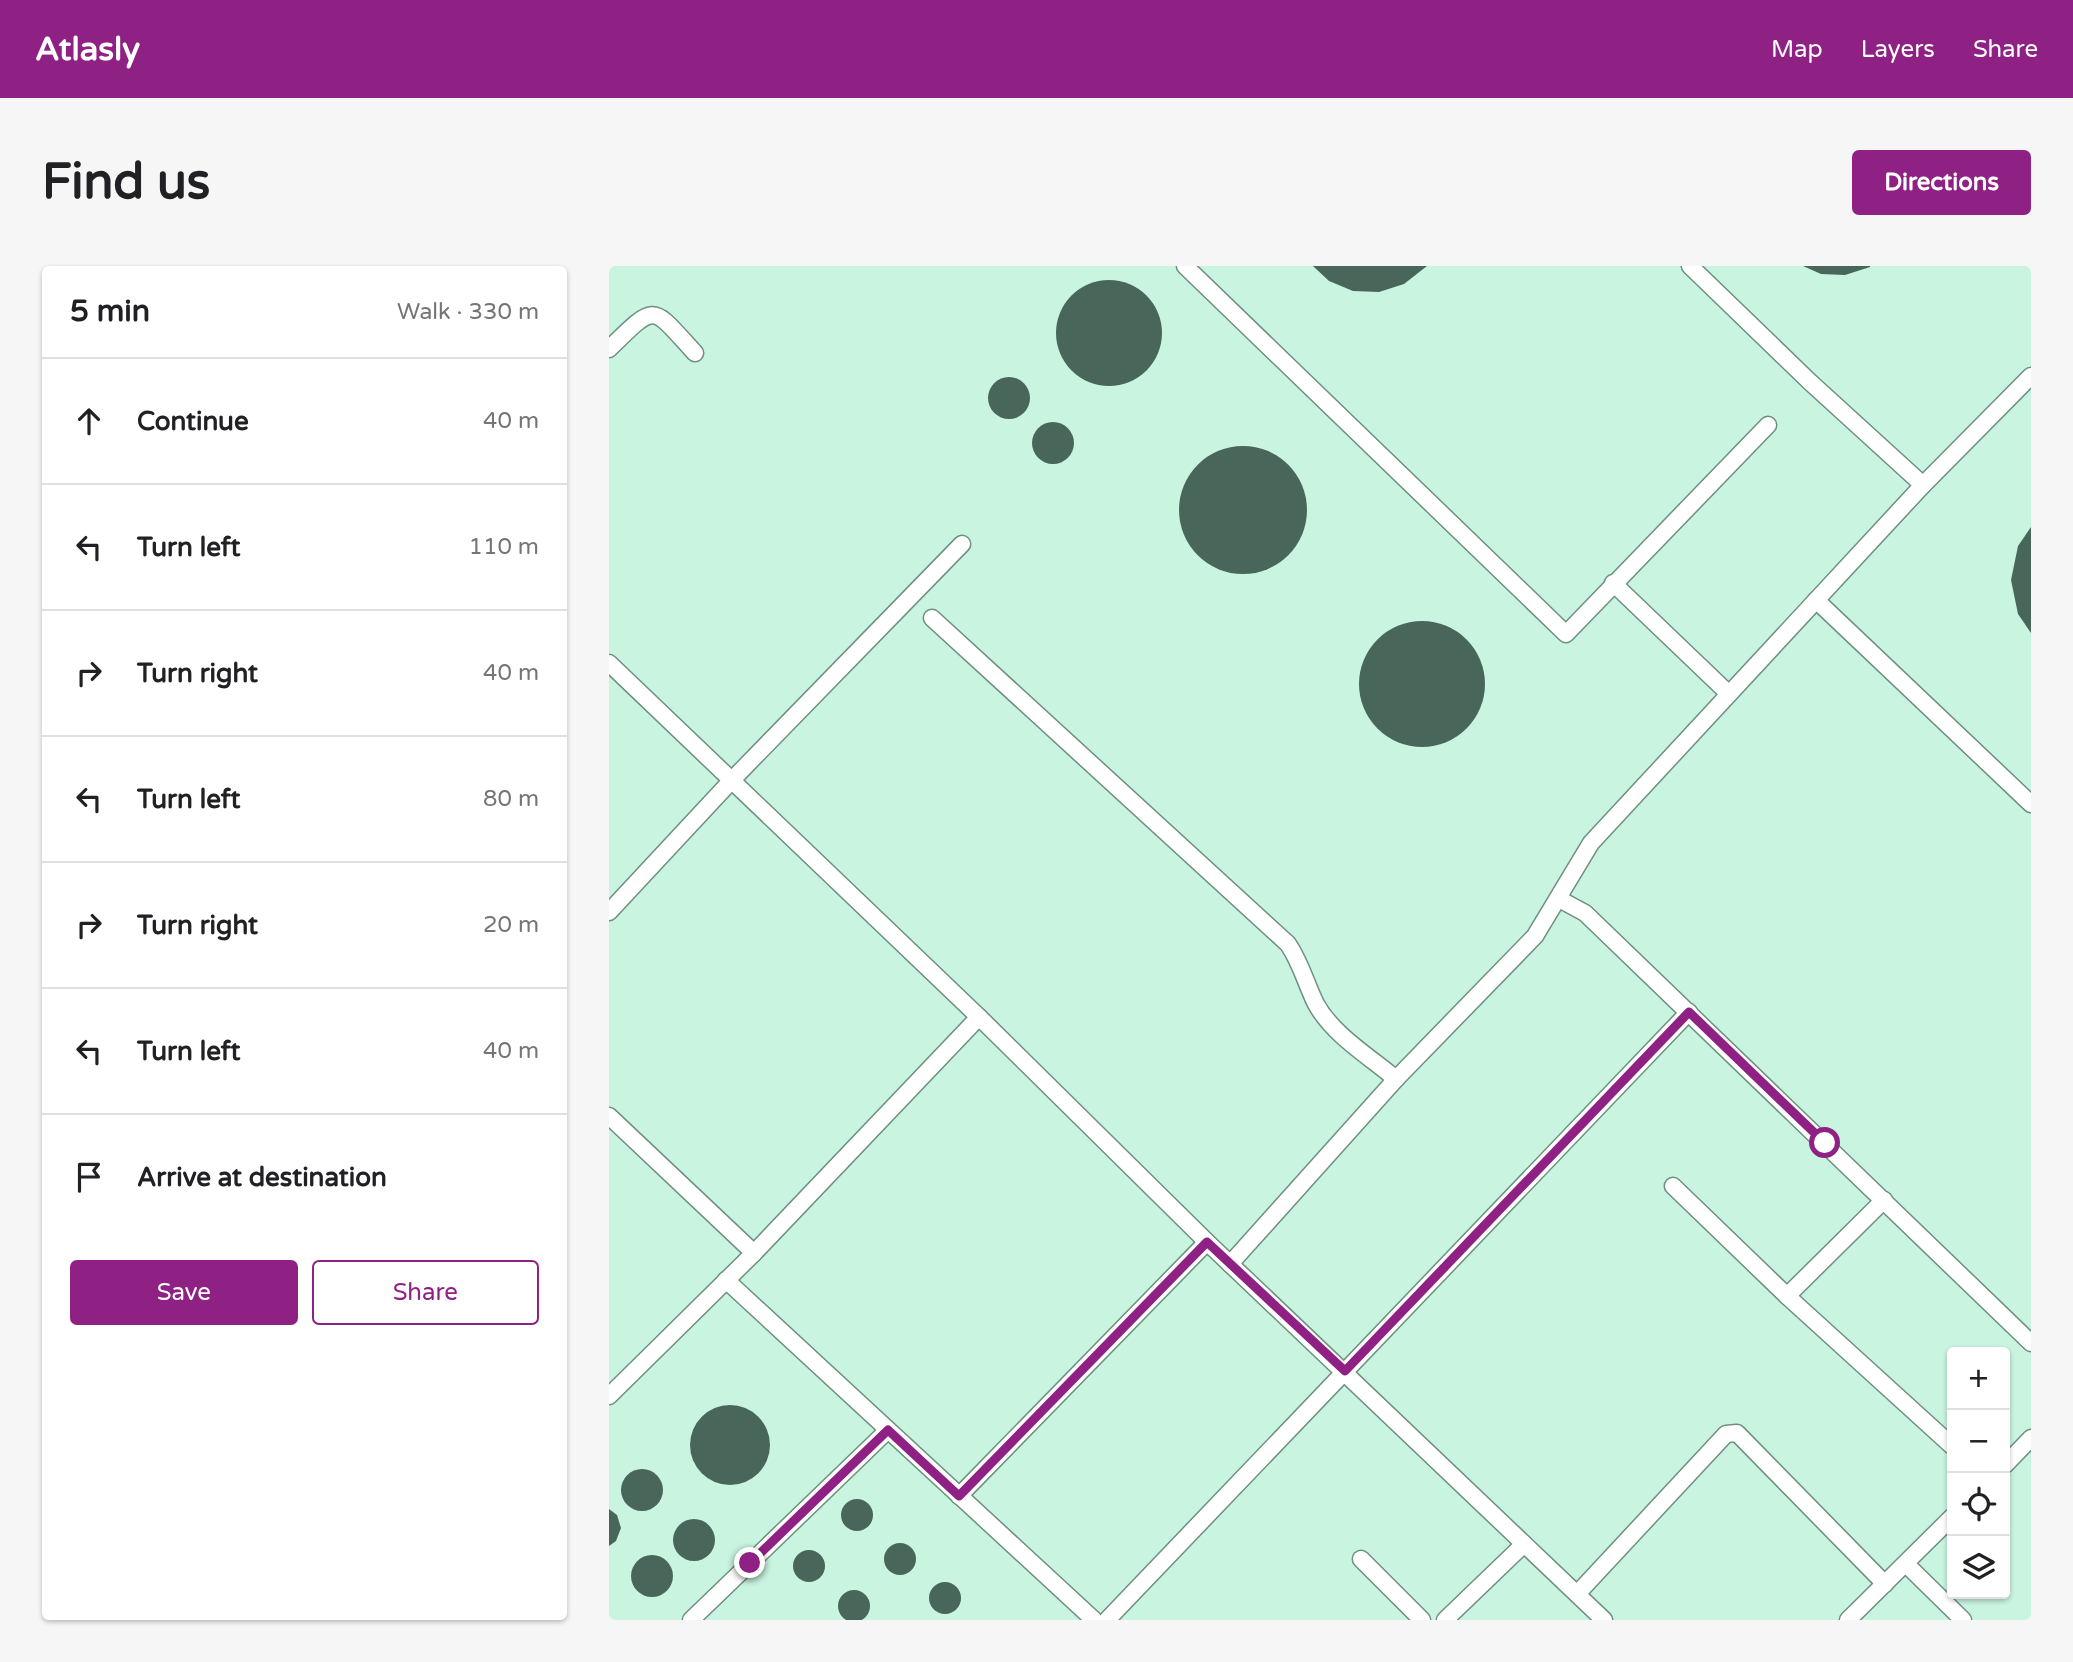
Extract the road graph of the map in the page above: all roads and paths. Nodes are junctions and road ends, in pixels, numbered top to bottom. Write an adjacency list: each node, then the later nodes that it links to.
1 (1185, 266): 9 (lane)
2 (1690, 266): 7 (lane)
3 (609, 348): 4 (lane)
4 (695, 353)
5 (2031, 376): 7 (lane)
6 (1767, 425): 9 (lane)
7 (1923, 485): 10 (lane)
8 (962, 544): 14 (lane)
9 (1613, 583): 13 (lane)
10 (1816, 600): 13 (lane); 15 (lane)
11 (932, 618): 20 (lane)
12 (609, 663): 14 (lane)
13 (1728, 694): 16 (lane)
14 (731, 781): 17 (lane); 19 (lane)
15 (2031, 804)
16 (1559, 899): 18 (lane); 20 (lane)
17 (609, 912)
18 (1689, 1012): 23 (lane); 30 (lane)
19 (979, 1017): 24 (lane); 25 (lane)
20 (1397, 1079): 26 (lane)
21 (609, 1116): 25 (lane)
22 (1673, 1186): 28 (lane)
23 (1884, 1200): 28 (lane); 29 (lane)
24 (1207, 1242): 26 (lane); 36 (lane)
25 (754, 1253): 27 (lane)
26 (1230, 1264): 30 (lane)
27 (726, 1280): 31 (lane); 32 (lane)
28 (1787, 1296): 34 (lane)
29 (2031, 1343)
30 (1345, 1371): 38 (lane); 45 (lane)
31 (609, 1396)
32 (888, 1430): 36 (lane); 43 (lane)
33 (2031, 1438): 35 (lane)
34 (1947, 1441)
35 (2010, 1460)
36 (959, 1496): 44 (lane)
37 (1947, 1522): 40 (lane)
38 (1524, 1544): 42 (lane); 47 (lane)
39 (1361, 1559): 46 (lane)
40 (1906, 1564): 41 (lane); 50 (lane)
41 (1885, 1584): 42 (lane); 49 (lane)
42 (1577, 1594): 48 (lane)
43 (691, 1620)
44 (1094, 1620)
45 (1107, 1620)
46 (1422, 1620)
47 (1445, 1620)
48 (1604, 1620)
49 (1848, 1620)
50 (1963, 1620)

